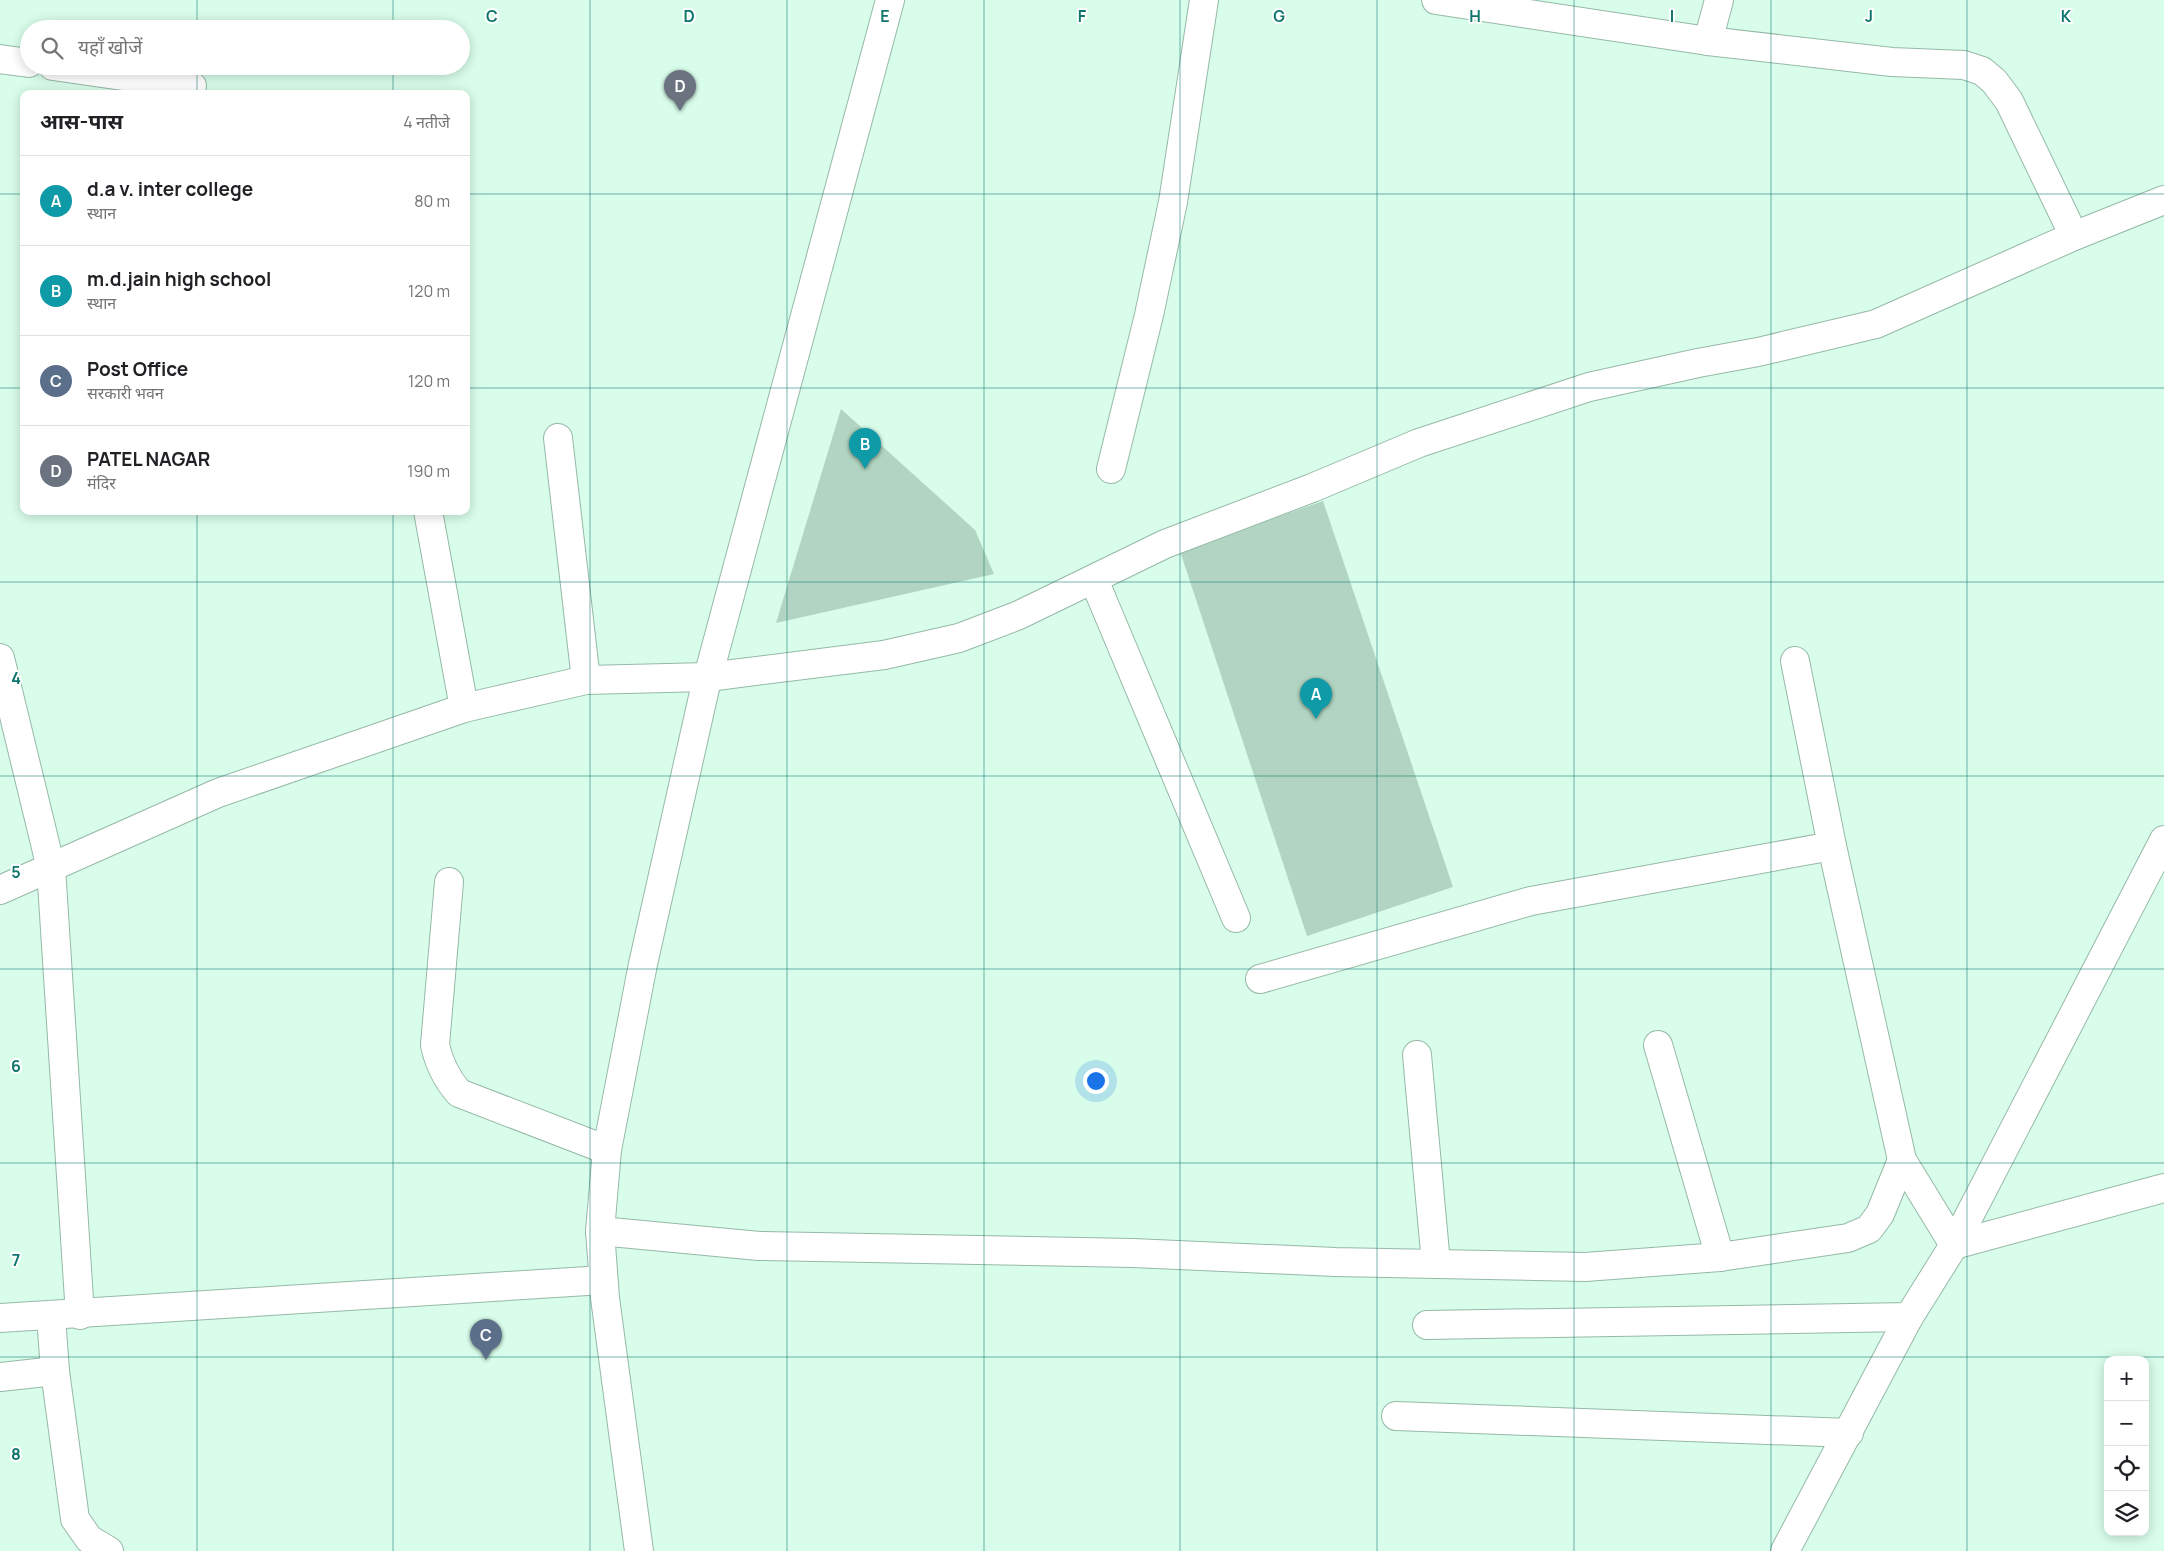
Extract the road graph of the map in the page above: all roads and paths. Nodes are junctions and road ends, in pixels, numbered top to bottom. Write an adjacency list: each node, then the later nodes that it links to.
1 (890, 0): 18 (street)
2 (1204, 0): 13 (street)
3 (1436, 0): 5 (street)
4 (1719, 0): 5 (street)
5 (1708, 41): 11 (street)
6 (0, 59): 7 (street)
7 (20, 62)
8 (116, 75): 9 (street)
9 (192, 86)
10 (2164, 200): 11 (street)
11 (2074, 236): 15 (street)
12 (558, 438): 19 (street)
13 (1111, 469)
14 (429, 515): 20 (street)
15 (1094, 580): 18 (street); 26 (street)
16 (0, 658): 23 (street)
17 (1795, 660): 22 (street)
18 (708, 677): 19 (street); 30 (street)
19 (586, 680): 20 (street)
20 (464, 708): 23 (street)
21 (2164, 840): 34 (street)
22 (1832, 846): 27 (street); 31 (street)
23 (51, 868): 25 (street); 38 (street)
24 (449, 882): 30 (street)
25 (0, 890)
26 (1236, 918)
27 (1260, 979)
28 (1658, 1045): 35 (street)
29 (1417, 1055): 36 (street)
30 (607, 1150): 33 (street)
31 (1902, 1160): 34 (street); 35 (street)
32 (2164, 1188): 34 (street)
33 (600, 1231): 36 (street); 37 (street)
34 (1954, 1245): 40 (street)
35 (1720, 1257): 36 (street)
36 (1436, 1264)
37 (603, 1280): 38 (street); 48 (street)
38 (80, 1314): 39 (street)
39 (51, 1316): 41 (street); 43 (street)
40 (1909, 1317): 42 (street); 46 (street)
41 (0, 1318)
42 (1427, 1325)
43 (55, 1371): 44 (street); 47 (street)
44 (0, 1378)
45 (1396, 1416): 46 (street)
46 (1849, 1433): 49 (street)
47 (109, 1551)
48 (639, 1551)
49 (1785, 1551)

